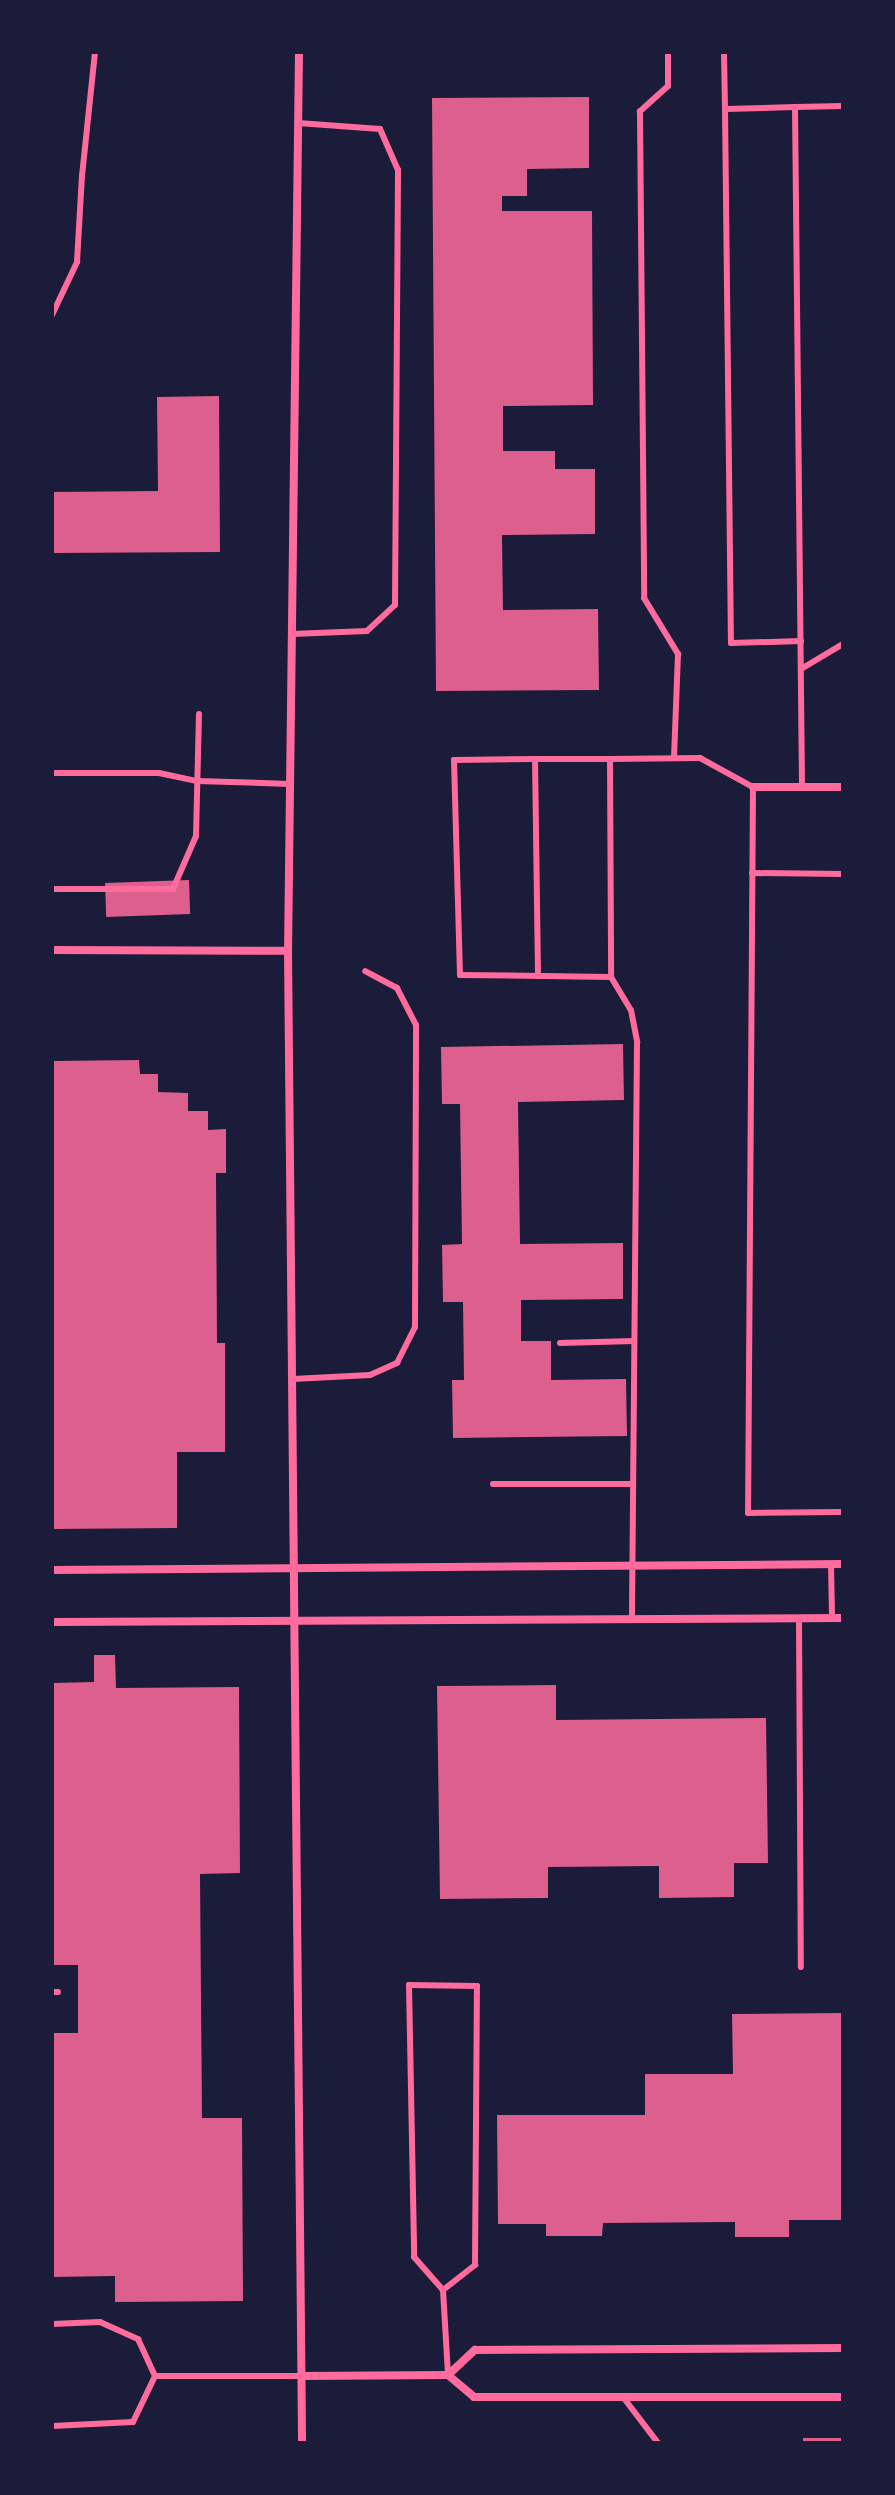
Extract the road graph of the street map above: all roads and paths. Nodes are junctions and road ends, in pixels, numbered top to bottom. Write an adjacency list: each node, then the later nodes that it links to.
1 (95, 52): 9 (lane)
2 (299, 52): 8 (street)
3 (668, 52): 15 (lane)
4 (724, 52): 7 (lane)
5 (843, 106): 6 (lane)
6 (795, 107): 7 (lane); 11 (lane)
7 (725, 109): 11 (lane)
8 (298, 123): 10 (street); 10 (lane)
9 (52, 315)
10 (292, 634): 20 (street)
11 (801, 641): 13 (lane)
12 (843, 644): 13 (lane)
13 (801, 669): 22 (lane)
14 (199, 714): 19 (lane)
15 (674, 758): 17 (lane); 21 (lane)
16 (535, 759): 17 (lane); 30 (lane); 30 (lane)
17 (610, 759): 31 (lane)
18 (52, 773): 19 (lane)
19 (197, 781): 20 (lane); 26 (lane)
20 (290, 784): 28 (street)
21 (753, 787): 22 (street); 24 (lane)
22 (802, 787): 23 (street)
23 (843, 787)
24 (752, 873): 25 (lane); 37 (lane)
25 (843, 874)
26 (52, 889)
27 (52, 950): 28 (street)
28 (288, 951): 34 (street)
29 (365, 971): 34 (lane)
30 (538, 976): 31 (lane)
31 (611, 977): 32 (lane)
32 (634, 1341): 33 (lane); 36 (lane)
33 (560, 1343)
34 (293, 1379): 41 (street)
35 (493, 1484): 36 (lane)
36 (633, 1484): 40 (lane)
37 (843, 1512)
38 (831, 1564): 39 (street); 40 (street); 44 (lane)
39 (843, 1564)
40 (632, 1566): 41 (street); 46 (lane)
41 (294, 1567): 42 (street); 47 (street)
42 (52, 1570)
43 (799, 1618): 44 (street); 46 (street); 49 (lane)
44 (832, 1618): 45 (street)
45 (843, 1618)
46 (632, 1619): 47 (street)
47 (295, 1621): 48 (street); 55 (street)
48 (52, 1622)
49 (801, 1967)
50 (443, 2290): 50 (lane); 53 (lane)
51 (52, 2324): 54 (lane)
52 (843, 2348): 53 (street)
53 (448, 2375): 55 (street); 56 (street)
54 (155, 2376): 55 (lane); 58 (lane)
55 (301, 2376): 59 (street)
56 (623, 2397): 57 (street); 60 (lane)
57 (843, 2397)
58 (52, 2426)
59 (302, 2443)
60 (658, 2443)

